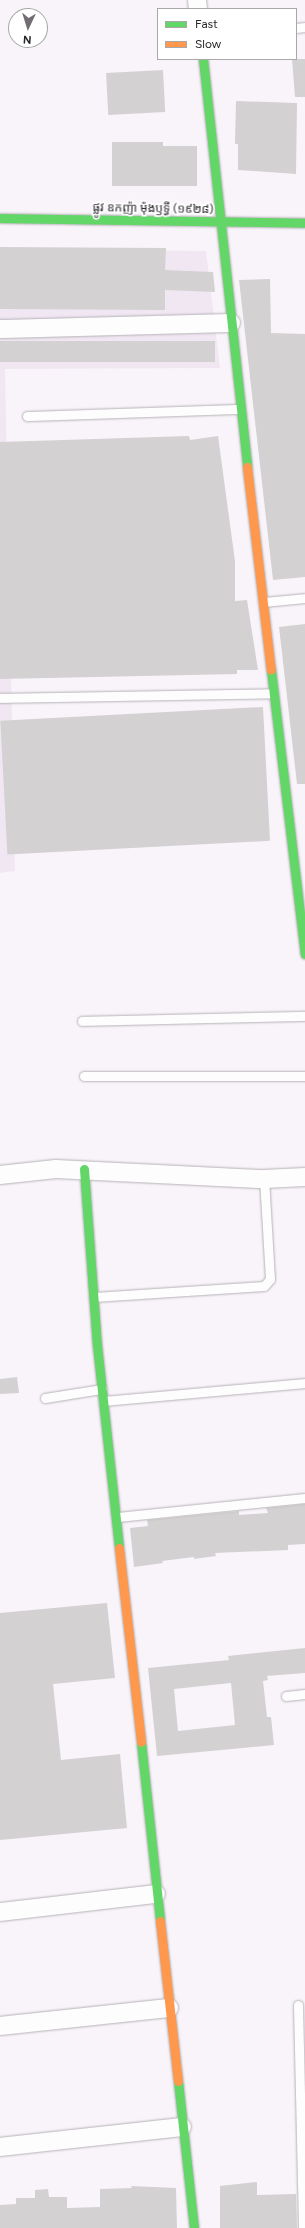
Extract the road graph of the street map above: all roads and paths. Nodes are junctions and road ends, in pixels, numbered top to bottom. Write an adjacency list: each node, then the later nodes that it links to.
1 (203, 60): 3 (street)
2 (0, 218): 3 (street, ផ្លូវ ឧកញ៉ា ម៉ុងឫទ្ធី (១៩២៨))
3 (220, 222): 4 (street, ផ្លូវ ឧកញ៉ា ម៉ុងឫទ្ធី (១៩២៨)); 5 (street)
4 (305, 223)
5 (231, 323): 6 (street); 7 (street)
6 (0, 329)
7 (240, 409): 8 (lane); 10 (street)
8 (27, 416)
9 (305, 598): 10 (lane)
10 (263, 602): 11 (street)
11 (273, 693): 12 (lane); 13 (street)
12 (0, 698)
13 (299, 850): 14 (street)
14 (305, 954)
15 (305, 1016): 16 (lane)
16 (82, 1022)
17 (84, 1076): 18 (lane)
18 (305, 1076)
19 (84, 1169): 20 (street); 22 (street); 23 (street)
20 (0, 1175)
21 (305, 1176): 22 (street)
22 (264, 1179): 23 (lane)
23 (94, 1298): 25 (street)
24 (305, 1383): 27 (lane)
25 (102, 1389): 26 (lane); 27 (street)
26 (45, 1398)
27 (103, 1400): 29 (street)
28 (305, 1498): 29 (lane)
29 (117, 1516): 32 (street)
30 (305, 1694): 31 (lane)
31 (286, 1696)
32 (156, 1894): 33 (street); 35 (street)
33 (0, 1912)
34 (298, 2005): 40 (lane)
35 (169, 2008): 36 (street); 37 (street)
36 (0, 2026)
37 (182, 2127): 38 (street); 39 (street)
38 (0, 2147)
39 (194, 2228)
40 (303, 2228)

